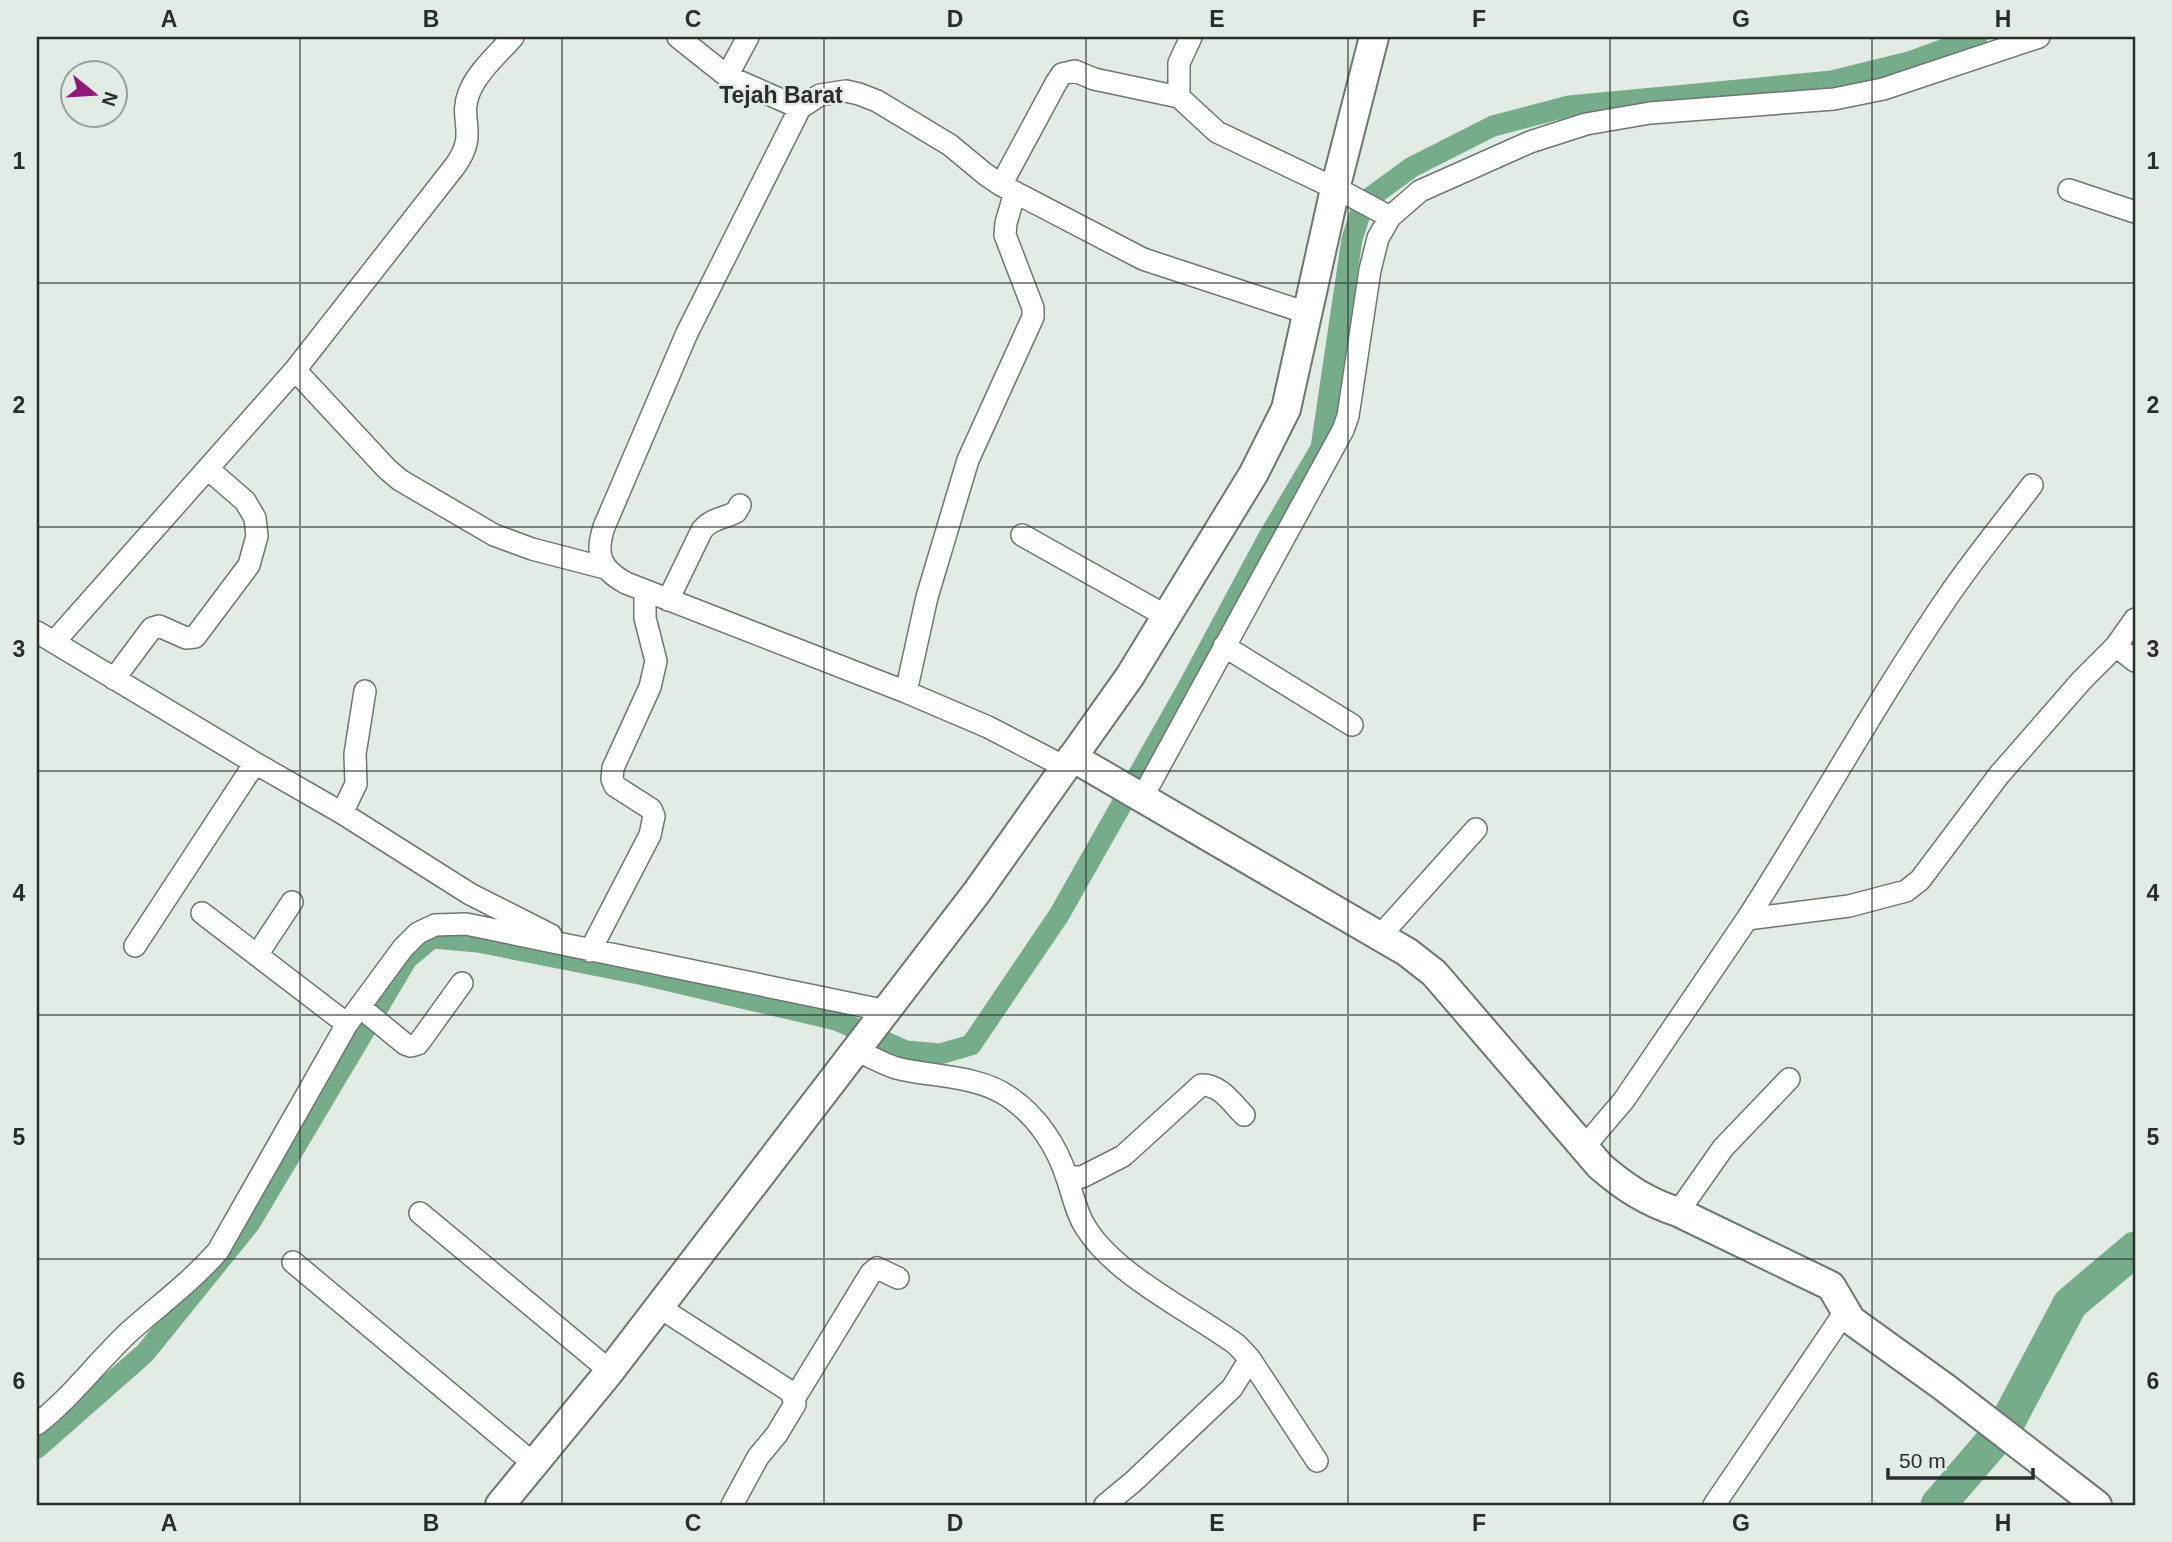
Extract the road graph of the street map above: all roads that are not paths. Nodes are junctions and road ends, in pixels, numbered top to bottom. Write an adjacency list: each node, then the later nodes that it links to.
1 (513, 37): 16 (street)
2 (678, 37): 7 (street)
3 (748, 37): 7 (street)
4 (1191, 37): 8 (street)
5 (1374, 37): 12 (main road)
6 (2039, 37): 14 (street)
7 (727, 76): 9 (street)
8 (1179, 97): 10 (street); 12 (street)
9 (800, 108): 10 (street); 21 (street)
10 (1008, 188): 15 (street); 32 (street)
11 (2068, 190): 13 (street)
12 (1343, 192): 14 (street); 15 (main road)
13 (2135, 212)
14 (1384, 214): 27 (street)
15 (1307, 313): 24 (main road)
16 (295, 370): 17 (street); 21 (street)
17 (208, 469): 26 (street); 30 (street)
18 (2032, 485): 42 (street)
19 (740, 505): 23 (street)
20 (1022, 535): 24 (street)
21 (605, 568): 22 (street)
22 (645, 591): 23 (street); 46 (street)
23 (668, 600): 32 (street)
24 (1166, 617): 34 (main road)
25 (2135, 619): 28 (street)
26 (45, 637): 30 (street)
27 (1224, 646): 33 (street); 36 (street)
28 (2116, 646): 29 (street); 42 (street)
29 (2135, 661)
30 (114, 679): 35 (street)
31 (365, 691): 37 (street)
32 (906, 692): 34 (street)
33 (1352, 725)
34 (1068, 762): 36 (main road); 51 (main road)
35 (255, 764): 37 (street); 45 (street)
36 (1130, 791): 44 (main road)
37 (342, 813): 39 (street)
38 (1476, 829): 44 (street)
39 (470, 894): 43 (street); 46 (street)
40 (292, 902): 47 (street)
41 (202, 913): 47 (street)
42 (1747, 919): 54 (street)
43 (466, 924): 46 (street); 49 (street)
44 (1380, 936): 54 (main road)
45 (135, 946)
46 (583, 949): 51 (street)
47 (257, 955): 50 (street)
48 (462, 983): 49 (street)
49 (368, 1013): 50 (street)
50 (347, 1024): 65 (street)
51 (872, 1031): 55 (street); 60 (main road)
52 (1790, 1079): 56 (street)
53 (1244, 1115): 55 (street)
54 (1584, 1147): 56 (main road)
55 (1067, 1177): 62 (street)
56 (1678, 1212): 61 (main road)
57 (420, 1213): 63 (street)
58 (293, 1262): 67 (street)
59 (898, 1278): 64 (street)
60 (659, 1307): 63 (main road); 64 (street)
61 (1845, 1312): 68 (main road); 72 (street)
62 (1250, 1359): 66 (street); 71 (street)
63 (610, 1371): 67 (main road)
64 (787, 1392): 70 (street)
65 (37, 1424)
66 (1317, 1461)
67 (534, 1464): 69 (main road)
68 (2088, 1498)
69 (500, 1505)
70 (732, 1505)
71 (1105, 1505)
72 (1714, 1505)

